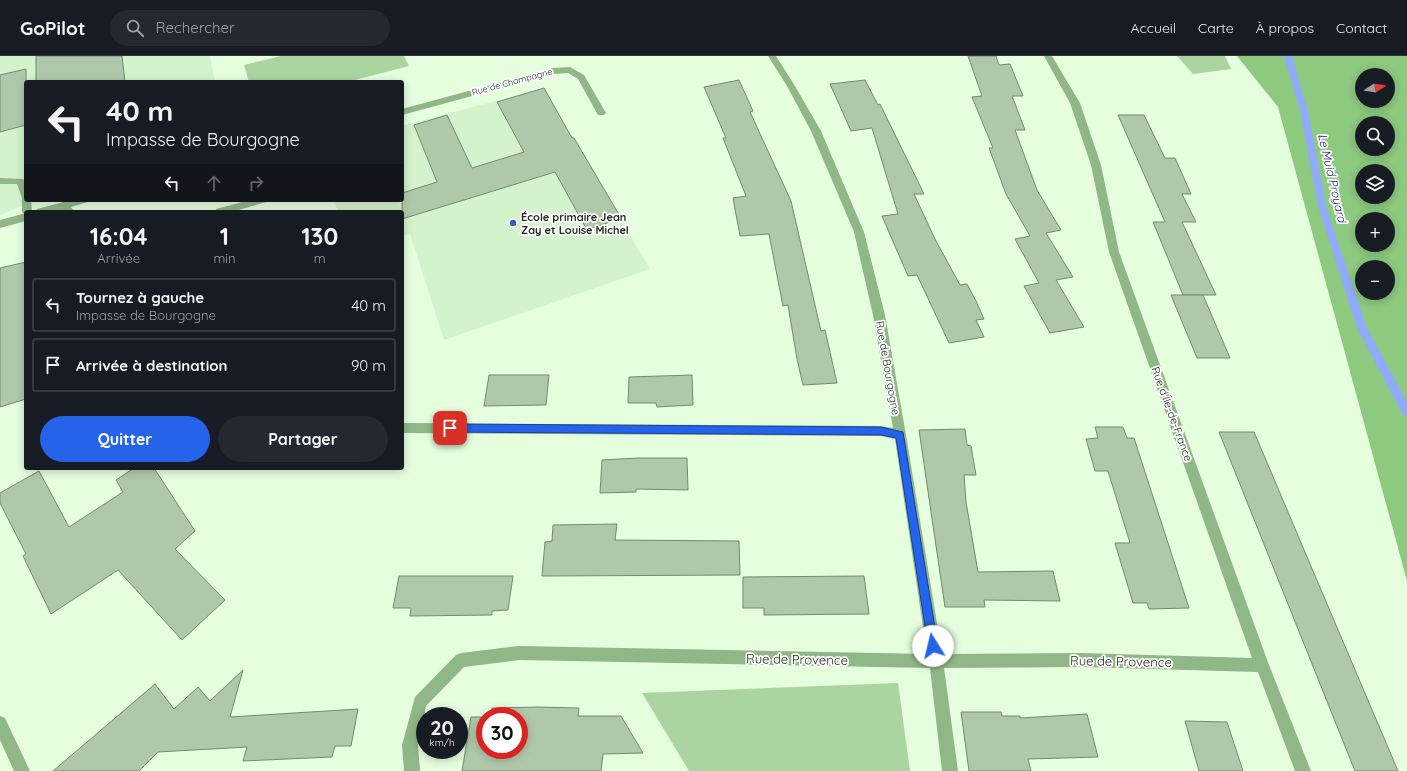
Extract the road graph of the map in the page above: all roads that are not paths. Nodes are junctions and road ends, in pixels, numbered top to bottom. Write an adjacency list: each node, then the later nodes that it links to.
1 (772, 56): 14 (street, Rue de Bourgogne)
2 (1048, 56): 16 (street, Rue d'Île-de-France)
3 (404, 111): 4 (street, Rue de Champagne)
4 (601, 113)
5 (0, 181): 6 (street)
6 (24, 186)
7 (80, 202): 9 (street)
8 (255, 202): 10 (street)
9 (67, 209)
10 (227, 210)
11 (24, 218): 12 (street)
12 (0, 224)
13 (404, 428): 14 (street)
14 (900, 435): 15 (street, Rue de Bourgogne)
15 (935, 661): 16 (street, Rue de Provence); 19 (street, Rue de Provence); 20 (street, Rue de Bourgogne)
16 (1262, 665): 21 (street, Rue d'Île-de-France)
17 (0, 723): 18 (street)
18 (22, 771)
19 (412, 771)
20 (950, 771)
21 (1303, 771)

